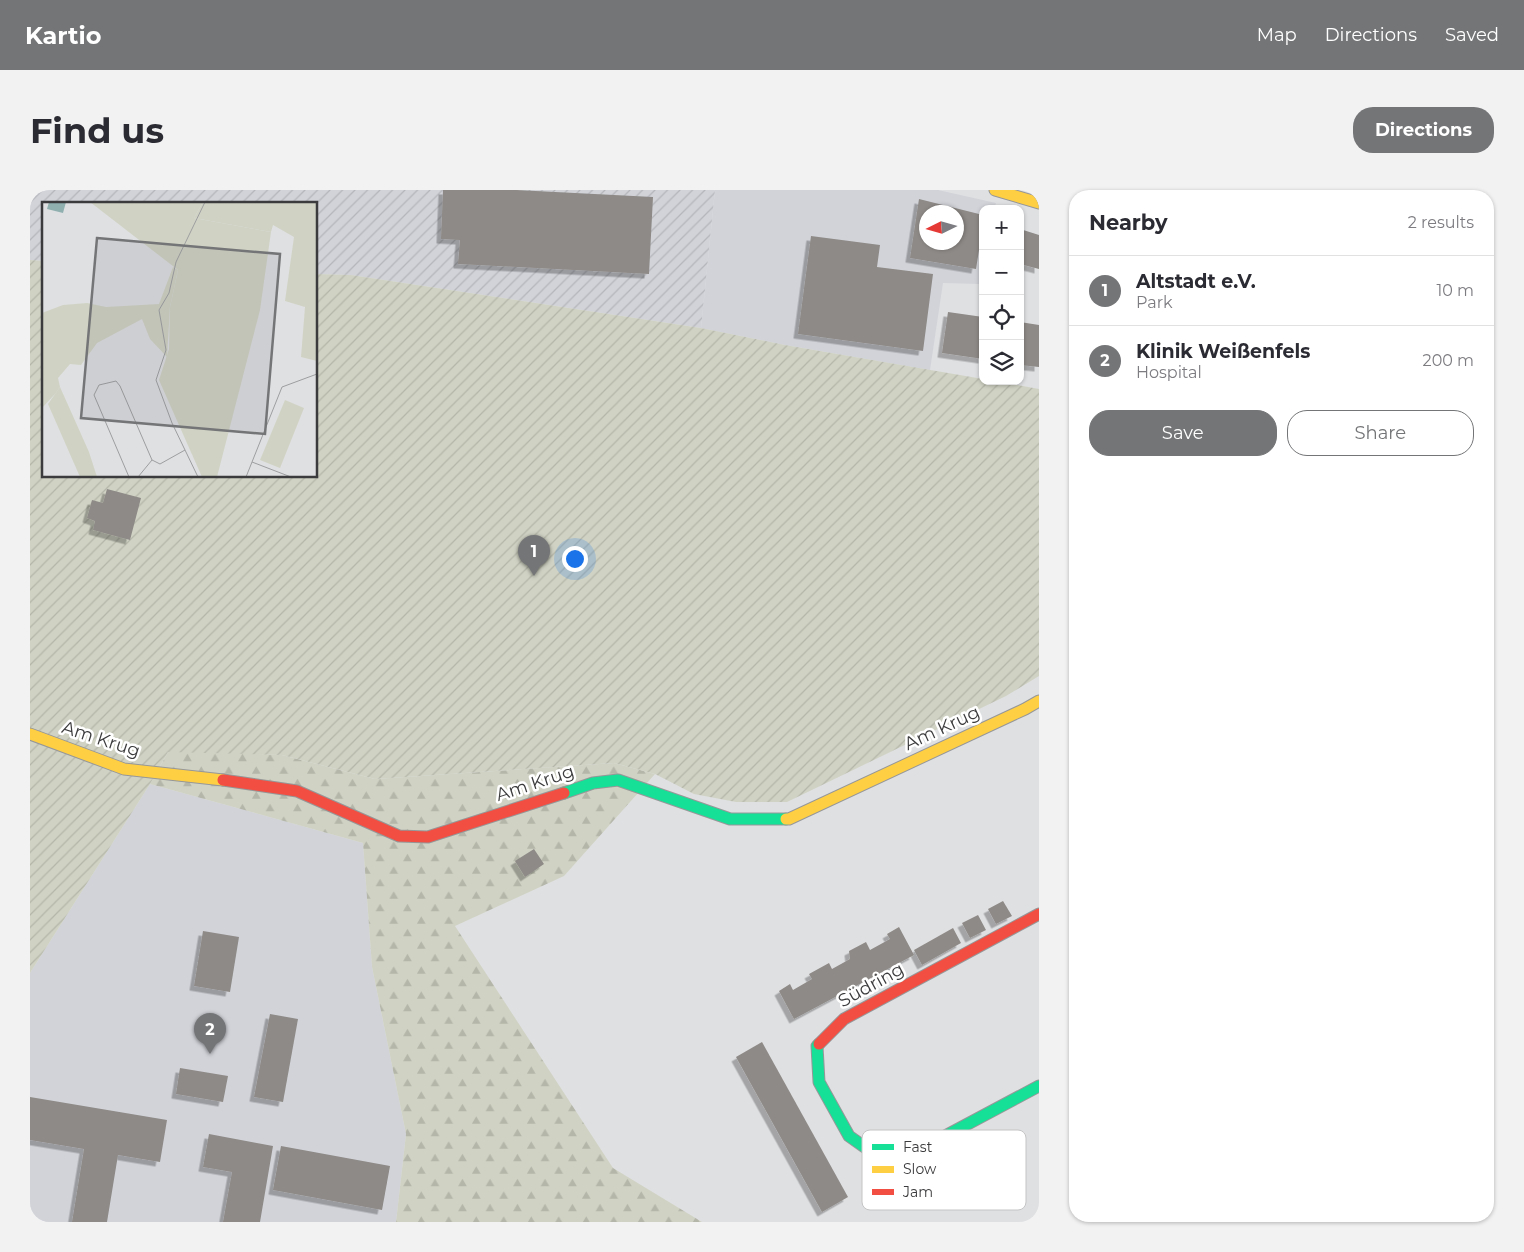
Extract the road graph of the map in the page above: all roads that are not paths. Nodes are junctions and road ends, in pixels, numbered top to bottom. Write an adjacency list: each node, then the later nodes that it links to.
1 (996, 190): 2 (street)
2 (1039, 203)
3 (1039, 701): 4 (street, Am Krug)
4 (30, 734)
5 (1039, 914): 8 (street, Südring)
6 (1039, 1086): 7 (street, Südring)
7 (956, 1130)
8 (862, 1146)

